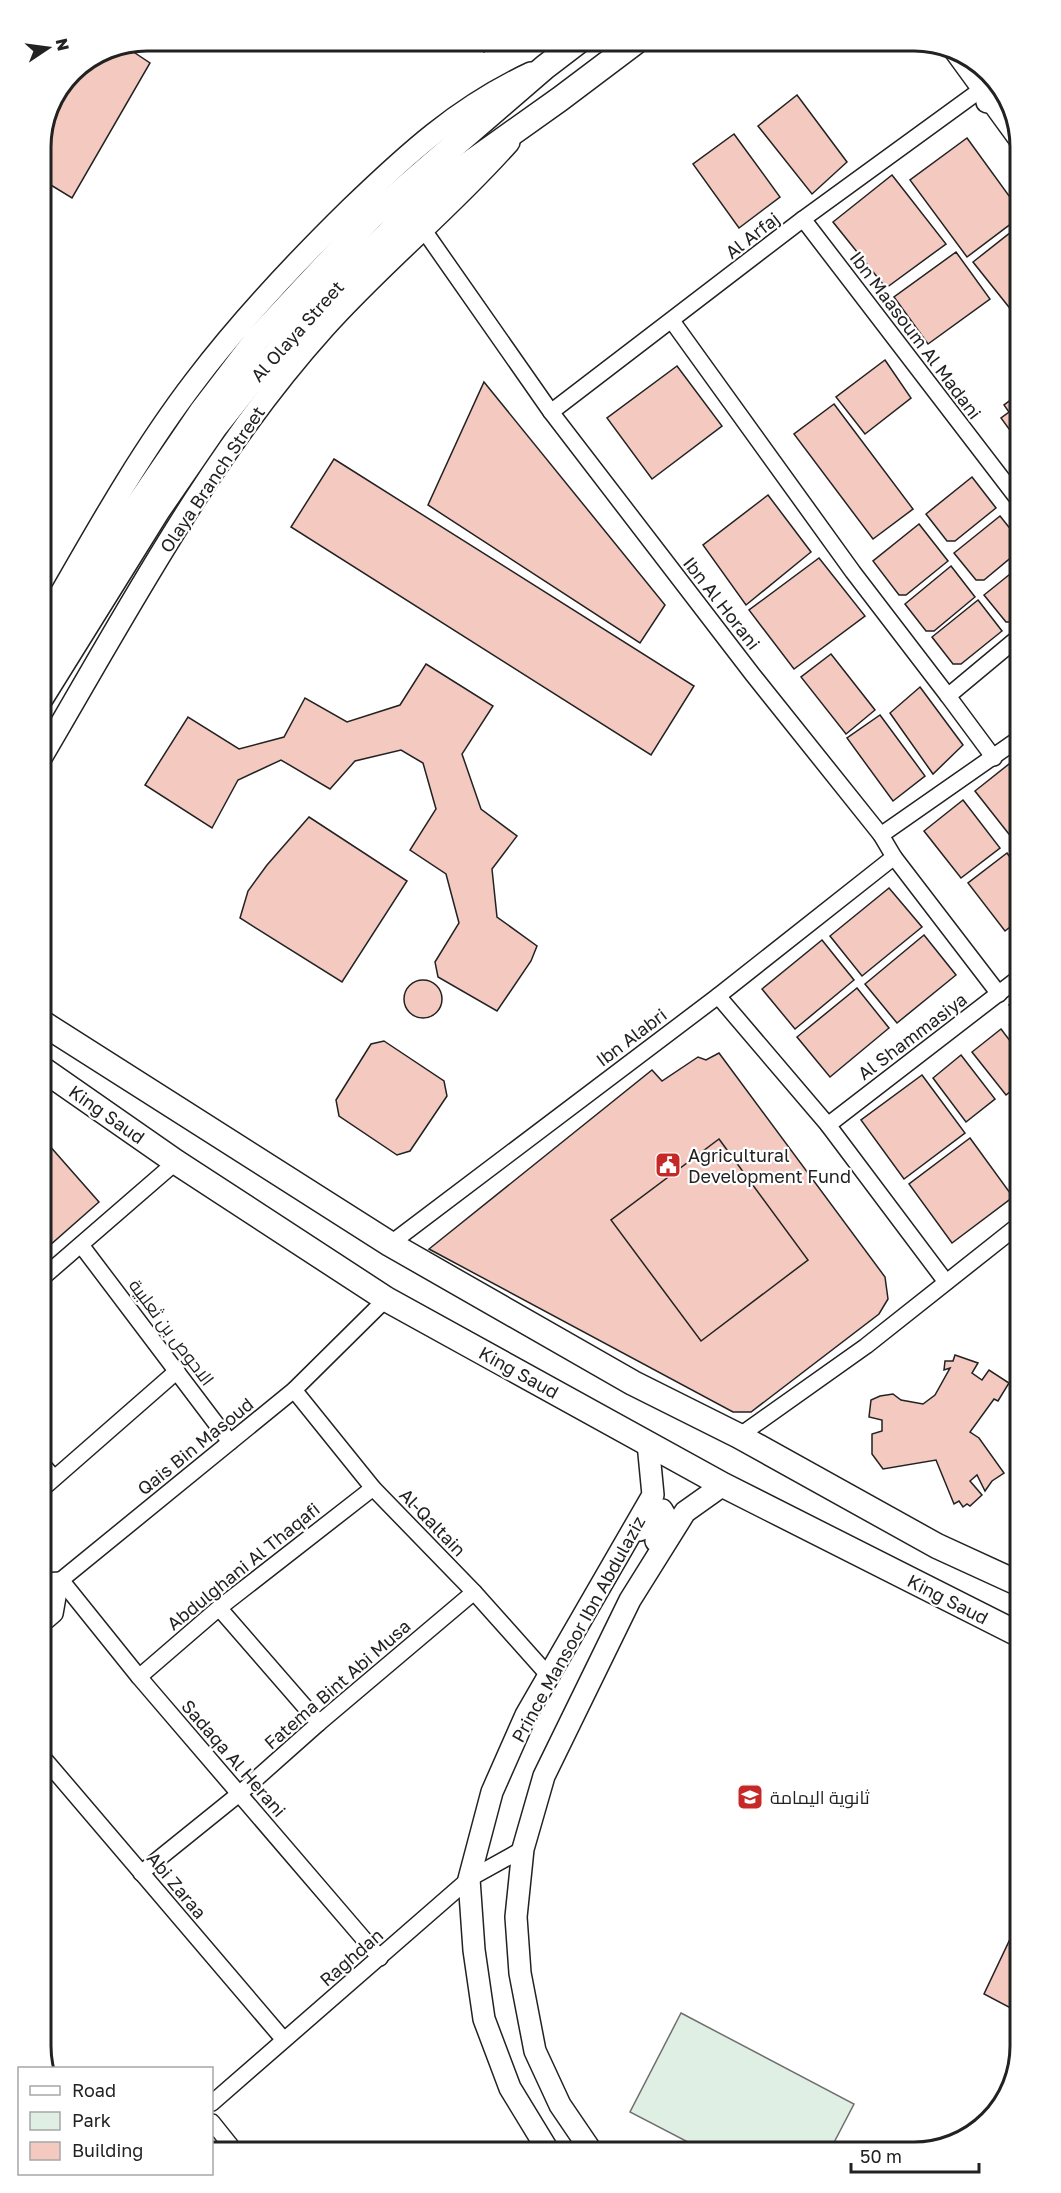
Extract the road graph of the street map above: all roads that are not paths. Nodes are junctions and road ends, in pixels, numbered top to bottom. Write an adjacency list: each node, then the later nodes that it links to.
1 (566, 51): 4 (main road, Al Olaya Street)
2 (624, 51): 7 (main road, Al Olaya Street)
3 (965, 66): 5 (street)
4 (545, 67): 13 (street); 15 (main road, Al Olaya Street)
5 (984, 88): 6 (street); 8 (street, Al Arfaj)
6 (1007, 124)
7 (524, 125): 9 (street, Olaya Branch Street); 16 (main road, Al Olaya Street)
8 (803, 219): 10 (street, Al Arfaj); 12 (street, Ibn Maasoum Al Madani)
9 (423, 229): 11 (street, Ibn Al Horani); 18 (street, Olaya Branch Street)
10 (672, 321): 11 (street, Al Arfaj); 17 (street)
11 (551, 412): 21 (street, Ibn Al Horani)
12 (1010, 489)
13 (51, 611)
14 (1010, 644): 17 (street)
15 (51, 648)
16 (51, 682)
17 (948, 696): 20 (street)
18 (51, 741)
19 (1010, 746): 20 (street)
20 (994, 758): 21 (street)
21 (881, 836): 22 (street, Ibn Al Horani)
22 (894, 857): 24 (street, Ibn Al Horani); 25 (street, Ibn Alabri)
23 (1010, 985): 24 (street, Al Shammasiya)
24 (999, 994): 28 (street, Al Shammasiya)
25 (718, 996): 28 (street); 31 (street, Ibn Alabri)
26 (51, 1028): 31 (main road)
27 (51, 1075): 29 (main road, King Saud)
28 (828, 1125): 34 (street)
29 (176, 1161): 32 (street); 35 (main road, King Saud)
30 (1010, 1232): 34 (street)
31 (390, 1244): 38 (main road)
32 (81, 1245): 33 (street); 36 (street, الاحوص بن ثعلبية)
33 (51, 1270)
34 (946, 1282): 38 (street)
35 (386, 1299): 37 (street, Qais Bin Masoud); 40 (main road, King Saud)
36 (177, 1371): 39 (street, الاحوص بن ثعلبية); 42 (street)
37 (294, 1390): 39 (street, Qais Bin Masoud); 45 (street, Al-Qaltain)
38 (739, 1436): 47 (main road)
39 (231, 1442): 49 (street, Qais Bin Masoud)
40 (648, 1443): 44 (main road, King Saud); 46 (street, Prince Mansoor Ibn Abdulaziz)
41 (51, 1475): 42 (street)
42 (54, 1478): 43 (street)
43 (51, 1481)
44 (723, 1485): 51 (street, Prince Mansoor Ibn Abdulaziz); 54 (main road, King Saud)
45 (374, 1488): 50 (street, Al-Qaltain); 52 (street, Abdulghani Al Thaqafi)
46 (617, 1558): 51 (street); 55 (street, Prince Mansoor Ibn Abdulaziz)
47 (1010, 1579)
48 (51, 1580): 49 (street)
49 (61, 1580): 53 (street); 56 (street, Sadaqa Al Herani)
50 (474, 1592): 55 (street, Al-Qaltain); 57 (street, Fatema Bint Abi Musa)
51 (630, 1599): 60 (street, Prince Mansoor Ibn Abdulaziz)
52 (219, 1608): 56 (street, Abdulghani Al Thaqafi); 57 (street)
53 (51, 1617)
54 (1010, 1630)
55 (549, 1676): 62 (street, Prince Mansoor Ibn Abdulaziz)
56 (139, 1677): 59 (street, Sadaqa Al Herani)
57 (319, 1723): 59 (street, Fatema Bint Abi Musa)
58 (51, 1768): 61 (street, Abi Zaraa)
59 (239, 1794): 61 (street, Fatema Bint Abi Musa); 63 (street, Sadaqa Al Herani)
60 (523, 1849): 62 (street, Raghdan); 69 (street, Prince Mansoor Ibn Abdulaziz)
61 (141, 1873): 64 (street, Abi Zaraa)
62 (469, 1879): 63 (street, Raghdan); 68 (street, Prince Mansoor Ibn Abdulaziz)
63 (380, 1958): 64 (street, Raghdan)
64 (284, 2040): 65 (street, Raghdan)
65 (213, 2102)
66 (213, 2123): 67 (street)
67 (228, 2142)
68 (543, 2142)
69 (585, 2142)

